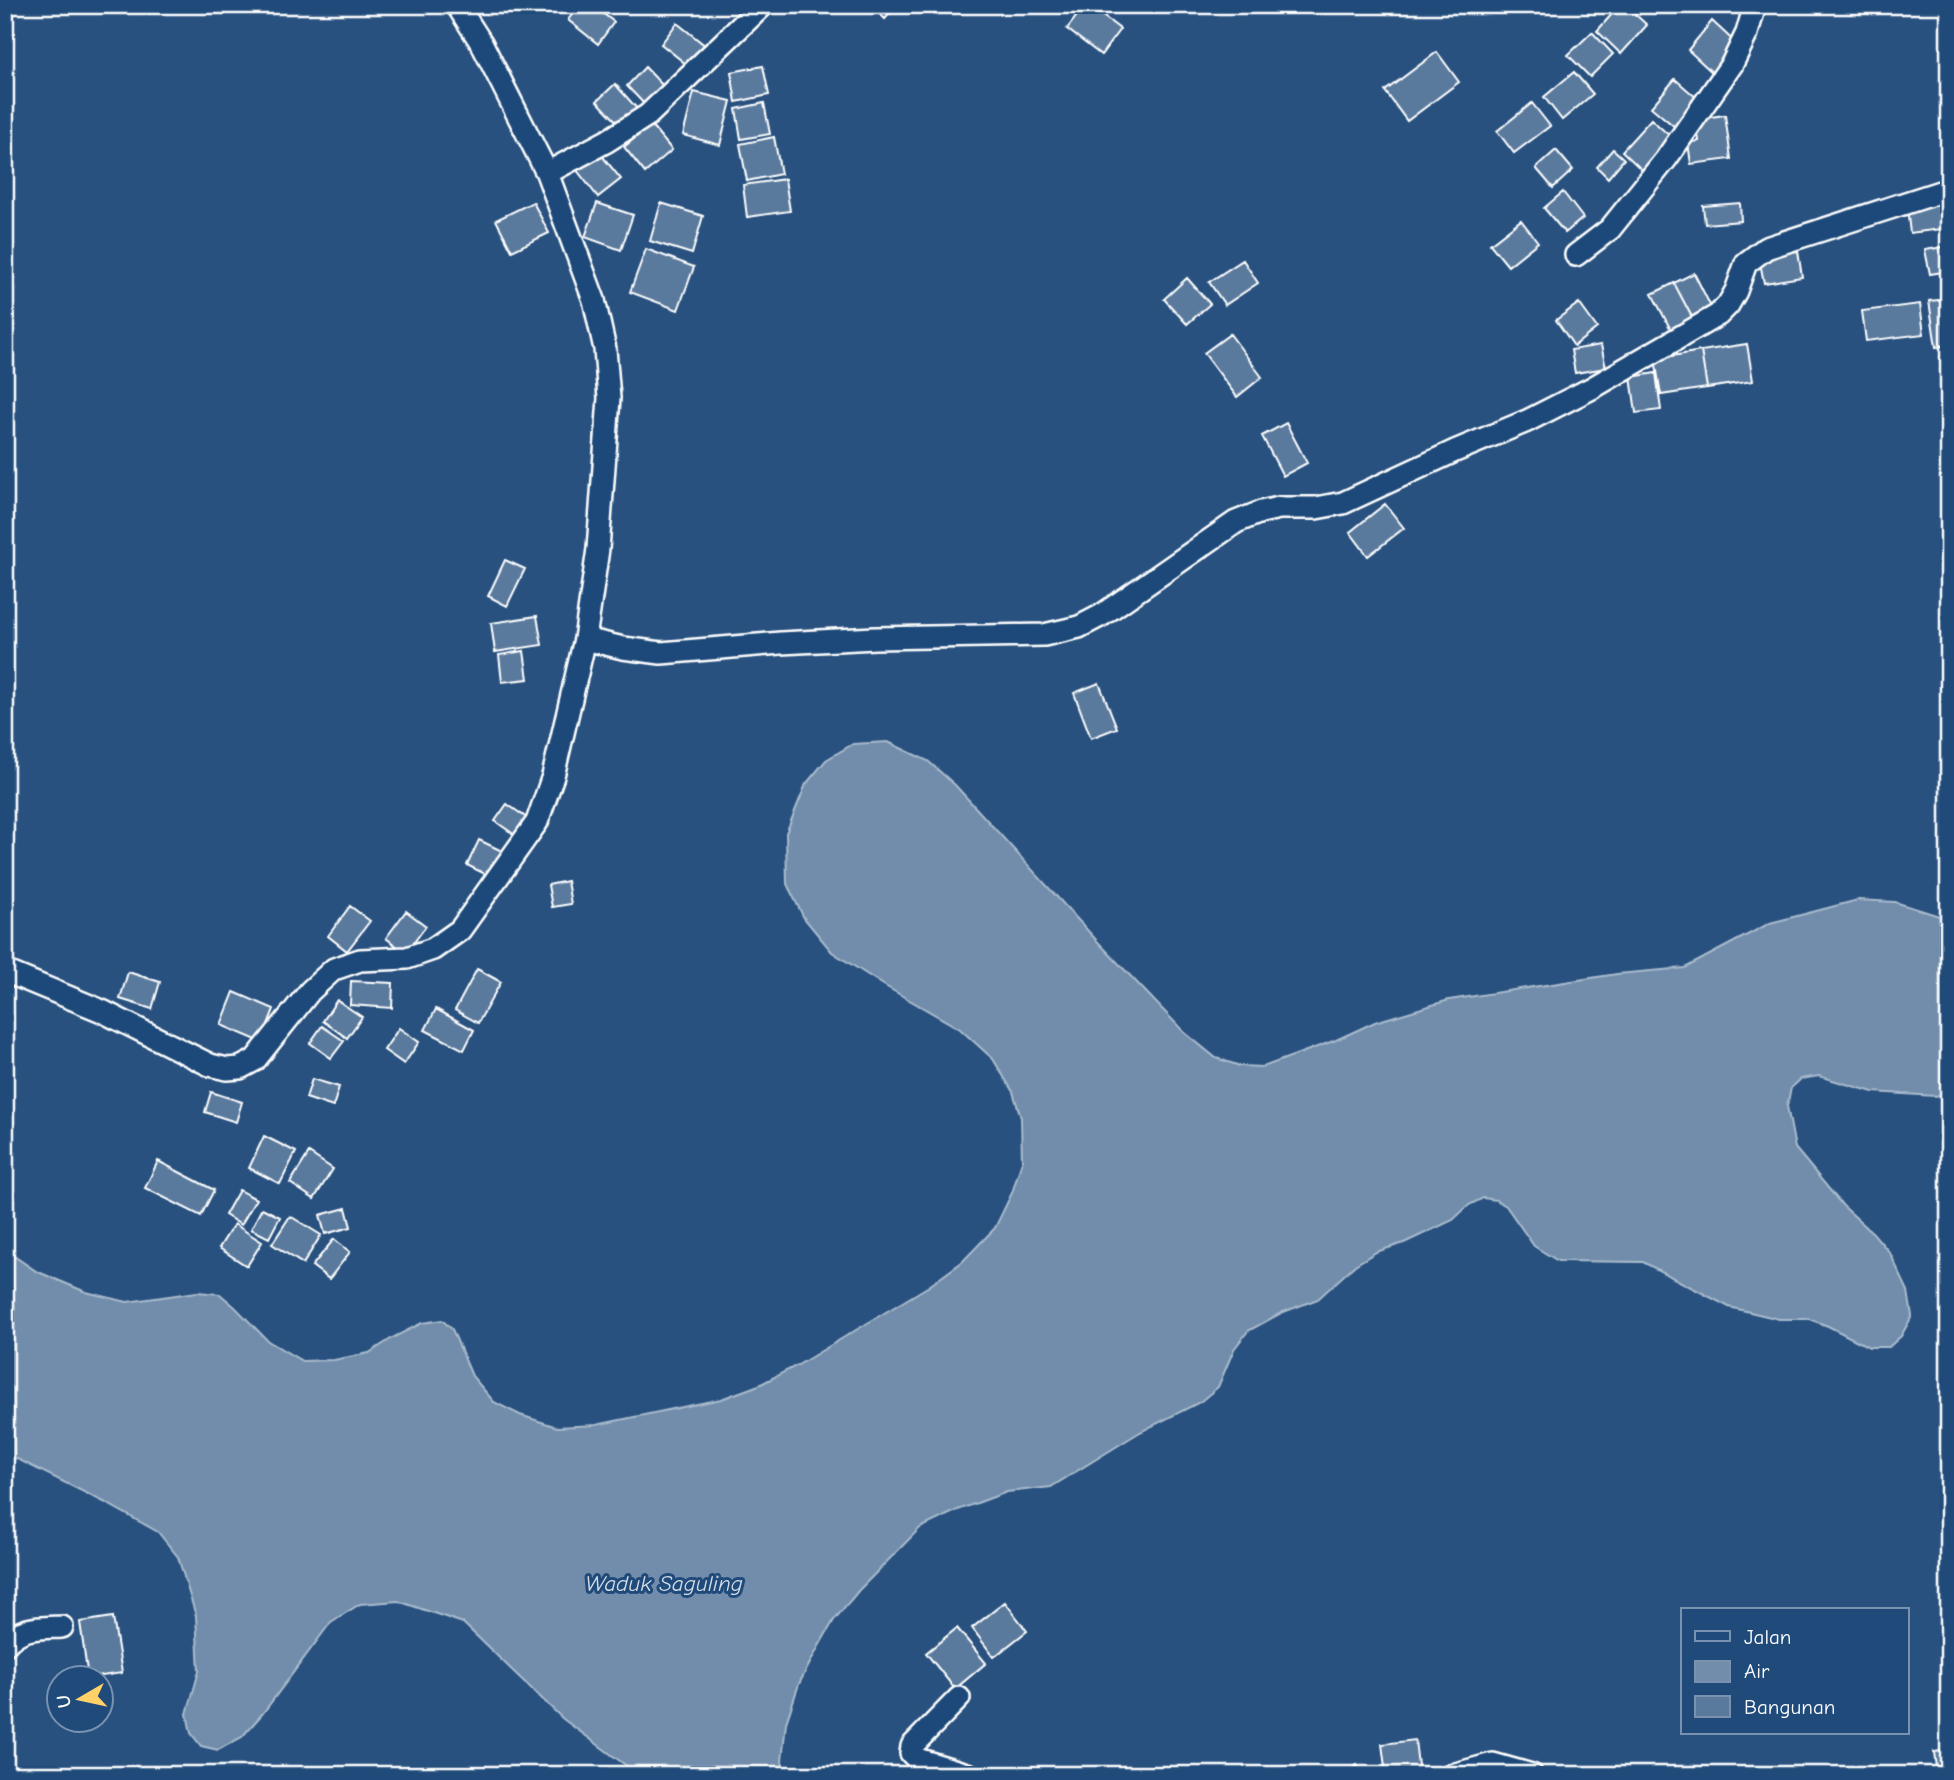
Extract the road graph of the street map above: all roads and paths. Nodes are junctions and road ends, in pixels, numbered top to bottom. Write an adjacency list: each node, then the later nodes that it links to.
1 (457, 5): 4 (street)
2 (763, 5): 4 (street)
3 (1755, 5): 6 (street)
4 (547, 173): 7 (street)
5 (1949, 189): 7 (street)
6 (1576, 255)
7 (585, 639): 8 (street)
8 (5, 971)
9 (62, 1627): 10 (street)
10 (5, 1645)
11 (959, 1698): 12 (street)
12 (970, 1775)
13 (1452, 1775): 14 (street)
14 (1532, 1775)

